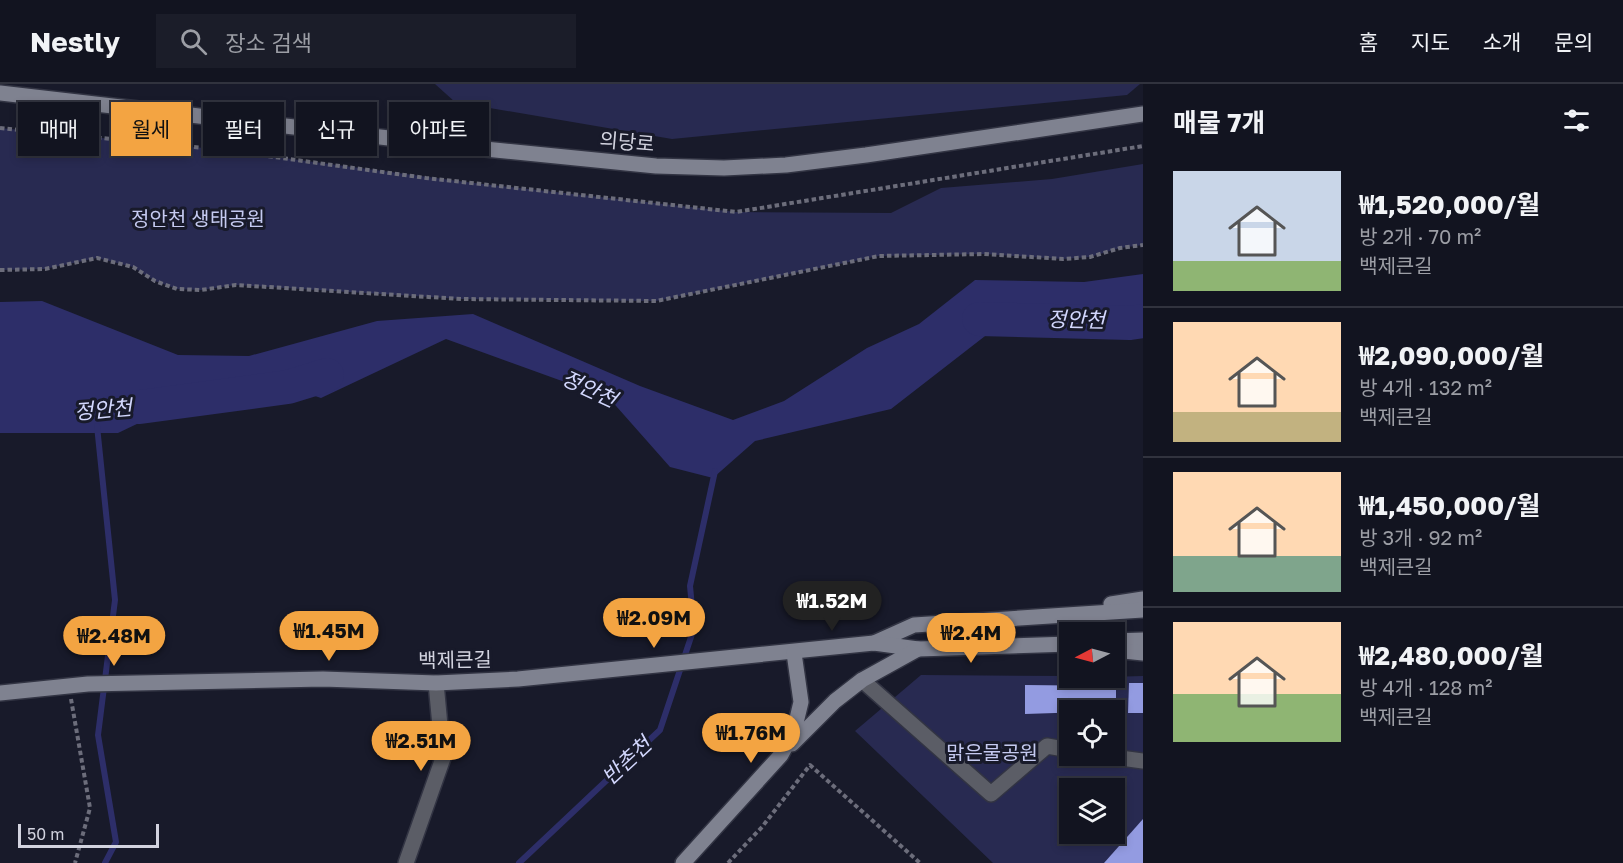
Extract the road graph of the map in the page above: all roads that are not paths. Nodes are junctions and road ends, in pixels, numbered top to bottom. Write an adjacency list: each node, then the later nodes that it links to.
1 (0, 93): 2 (main road, 의당로)
2 (1143, 114)
3 (1143, 598): 5 (main road)
4 (1143, 610): 5 (main road)
5 (1060, 615): 8 (main road)
6 (1143, 640): 7 (main road)
7 (1125, 641)
8 (873, 643): 10 (main road); 12 (main road)
9 (1059, 645): 10 (main road)
10 (918, 649): 14 (main road)
11 (1125, 651): 13 (main road)
12 (794, 652): 15 (main road, 백제큰길); 18 (main road)
13 (1143, 653)
14 (862, 680): 17 (street); 18 (main road)
15 (436, 683): 16 (main road, 백제큰길); 21 (street)
16 (0, 693)
17 (1059, 748)
18 (781, 755): 22 (main road)
19 (1125, 759): 20 (street)
20 (1143, 761)
21 (406, 863)
22 (682, 863)

